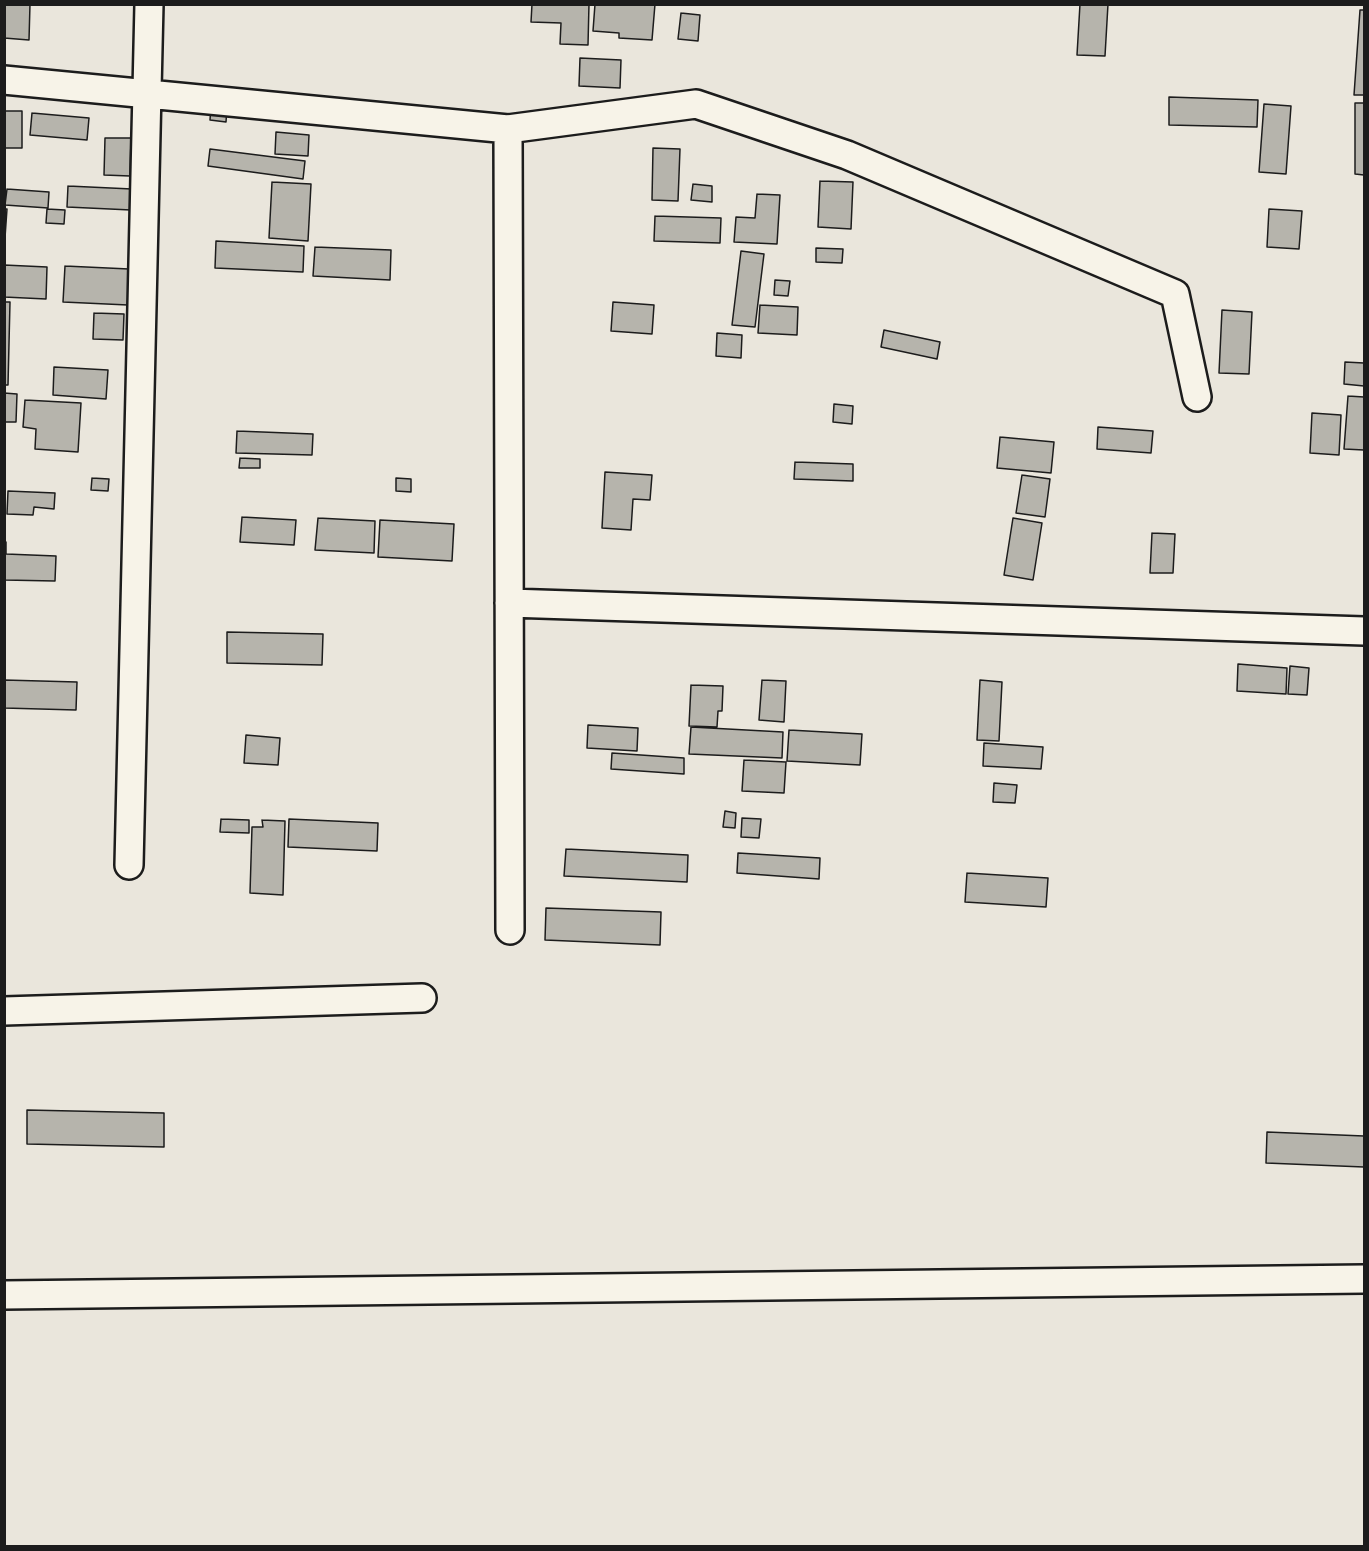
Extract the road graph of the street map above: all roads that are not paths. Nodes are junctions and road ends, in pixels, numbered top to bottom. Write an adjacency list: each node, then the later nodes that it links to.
1 (149, 4): 3 (street)
2 (4, 80): 3 (street)
3 (148, 95): 4 (street); 8 (street)
4 (508, 129): 5 (street); 6 (street)
5 (1197, 397)
6 (509, 603): 7 (street); 9 (street)
7 (1365, 631)
8 (129, 865)
9 (510, 930)
10 (422, 998): 11 (street)
11 (4, 1011)
12 (1365, 1279): 13 (street)
13 (4, 1295)

